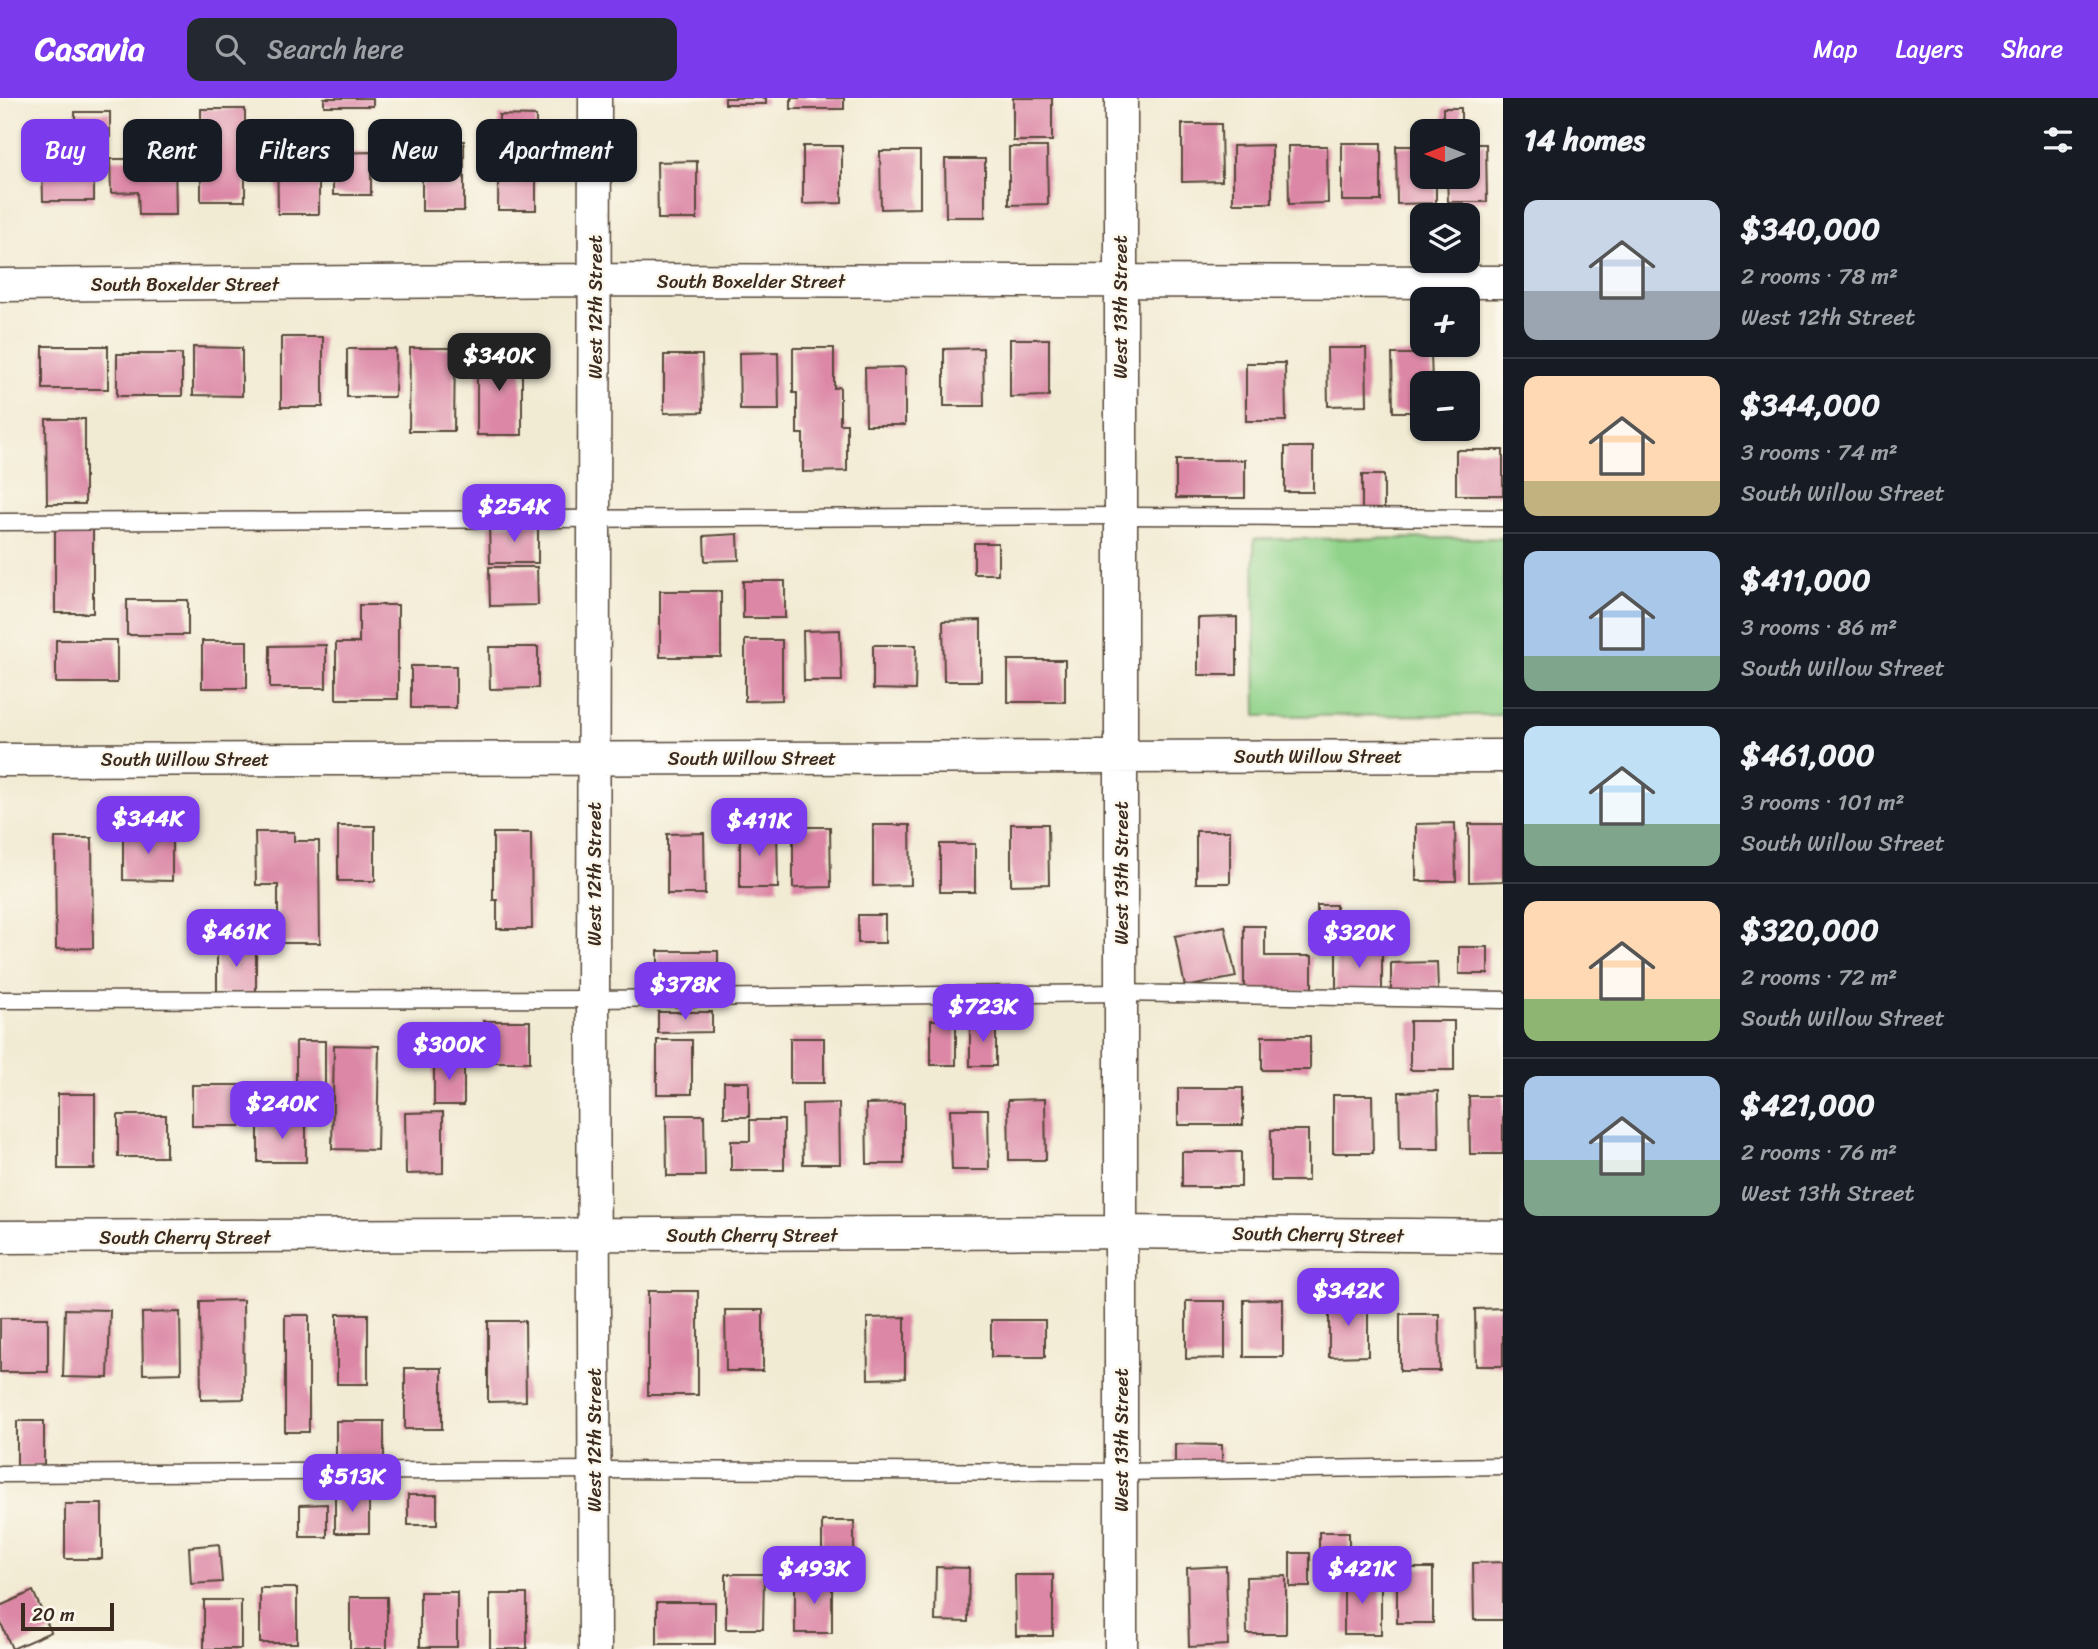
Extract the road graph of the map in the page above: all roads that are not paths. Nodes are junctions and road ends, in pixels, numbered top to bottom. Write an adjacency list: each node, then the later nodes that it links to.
1 (595, 98): 3 (street, West 12th Street)
2 (1121, 98): 5 (street, West 13th Street)
3 (595, 281): 5 (street, South Boxelder Street); 6 (street, South Boxelder Street); 9 (street, West 12th Street)
4 (1503, 282): 5 (street, South Boxelder Street)
5 (1120, 283): 7 (street, West 13th Street)
6 (0, 285)
7 (1121, 516): 8 (lane); 9 (lane); 11 (street, West 13th Street)
8 (1503, 518)
9 (595, 519): 10 (lane); 13 (street, West 12th Street)
10 (0, 522)
11 (1121, 756): 12 (street, South Willow Street); 13 (street, South Willow Street); 15 (street, West 13th Street)
12 (1503, 756)
13 (594, 758): 14 (street, South Willow Street); 16 (street, West 12th Street)
14 (0, 760)
15 (1121, 993): 16 (lane); 18 (lane); 19 (street, West 13th Street)
16 (593, 999): 17 (lane); 20 (street, West 12th Street)
17 (0, 1000)
18 (1503, 1000)
19 (1121, 1232): 20 (street, South Cherry Street); 21 (street, South Cherry Street); 25 (street, West 13th Street)
20 (594, 1236): 22 (street, South Cherry Street); 24 (street, West 12th Street)
21 (1503, 1236)
22 (0, 1237)
23 (1503, 1466): 25 (lane)
24 (594, 1470): 25 (lane); 26 (lane); 27 (street, West 12th Street)
25 (1121, 1472): 28 (street, West 13th Street)
26 (0, 1474)
27 (595, 1649)
28 (1121, 1649)

